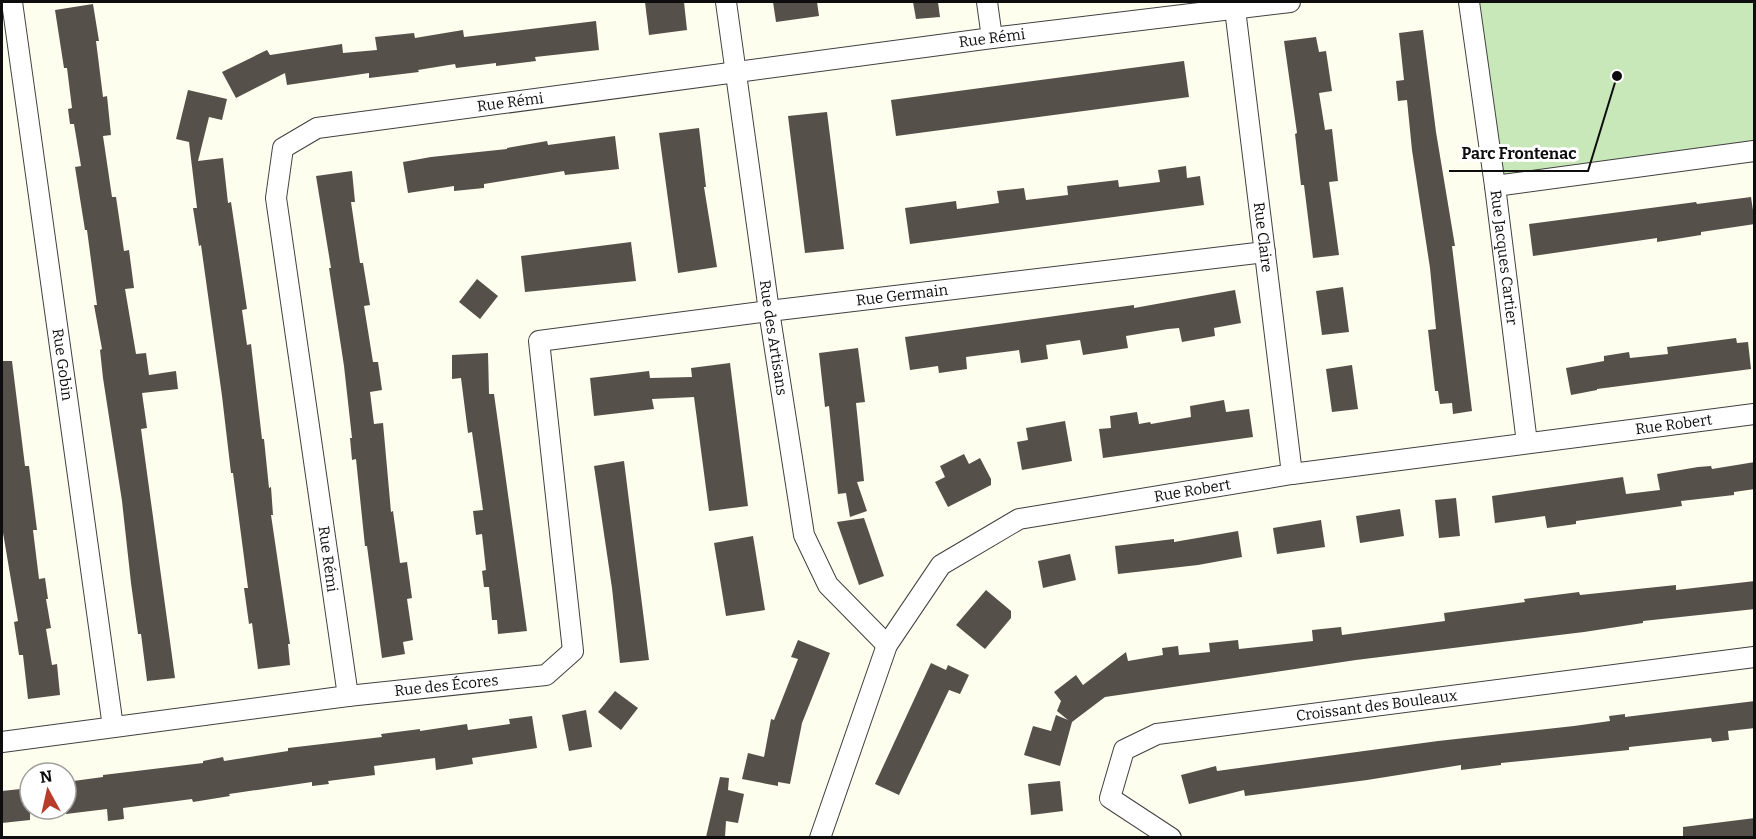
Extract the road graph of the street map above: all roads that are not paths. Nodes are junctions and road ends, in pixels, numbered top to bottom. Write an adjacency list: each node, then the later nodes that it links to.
1 (12, 2): 20 (street, Rue Gobin)
2 (726, 2): 8 (street, Rue des Artisans)
3 (987, 2): 7 (street)
4 (1290, 2): 6 (street, Rue Rémi)
5 (1468, 2): 10 (street, Rue Jacques Cartier)
6 (1236, 5): 7 (street, Rue Rémi); 11 (street, Rue Claire)
7 (992, 38): 8 (street, Rue Rémi)
8 (736, 72): 12 (street, Rue des Artisans); 19 (street, Rue Rémi)
9 (1755, 151): 10 (street)
10 (1496, 186): 15 (street, Rue Jacques Cartier)
11 (1265, 252): 12 (street, Rue Germain); 16 (street, Rue Claire)
12 (769, 311): 13 (street, Rue Germain); 17 (street, Rue des Artisans)
13 (538, 341): 19 (street, Rue des Écores)
14 (1755, 414): 15 (street, Rue Robert)
15 (1527, 442): 16 (street, Rue Robert)
16 (1292, 474): 17 (street, Rue Robert)
17 (887, 645): 22 (street, Rue Robert)
18 (1755, 657): 23 (street, Croissant des Bouleaux)
19 (348, 696): 20 (street, Rue des Écores)
20 (113, 727): 21 (street, Rue des Écores)
21 (2, 742)
22 (820, 837)
23 (1171, 837)

